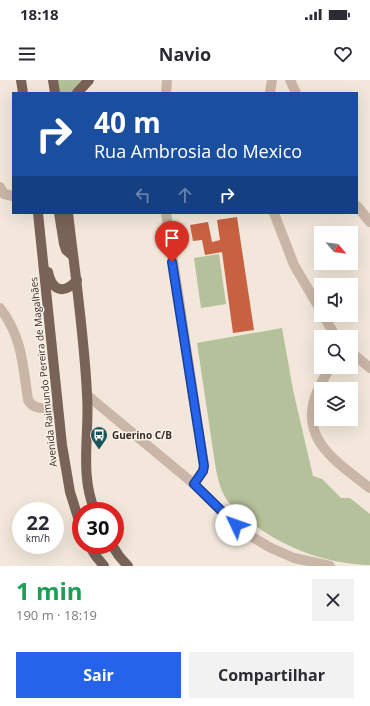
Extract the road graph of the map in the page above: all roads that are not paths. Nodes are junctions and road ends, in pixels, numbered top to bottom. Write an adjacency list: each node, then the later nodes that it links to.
1 (53, 80): 6 (main road)
2 (89, 80): 7 (main road)
3 (167, 80): 8 (street)
4 (272, 80): 9 (street)
5 (290, 80): 10 (street)
6 (55, 92)
7 (78, 92)
8 (166, 92)
9 (270, 92)
10 (296, 92)
11 (0, 187): 12 (street)
12 (12, 196)
13 (358, 207): 19 (street)
14 (38, 214): 20 (main road, Avenida Raimundo Pereira de Magalhães)
15 (58, 214): 21 (main road)
16 (68, 214): 21 (main road)
17 (166, 214): 30 (street)
18 (274, 214): 23 (street)
19 (370, 222)
20 (42, 247): 22 (main road); 29 (main road, Avenida Raimundo Pereira de Magalhães)
21 (73, 256): 22 (main road)
22 (77, 280): 28 (main road)
23 (314, 299)
24 (0, 308): 29 (street)
25 (358, 358): 26 (street)
26 (370, 368)
27 (326, 374): 31 (street)
28 (87, 395): 30 (street); 33 (main road)
29 (58, 408): 32 (main road, Avenida Raimundo Pereira de Magalhães)
30 (194, 484): 38 (street)
31 (370, 488)
32 (73, 502)
33 (93, 502)
34 (94, 554): 36 (main road)
35 (118, 554): 37 (main road)
36 (104, 566)
37 (128, 566)
38 (330, 566)

